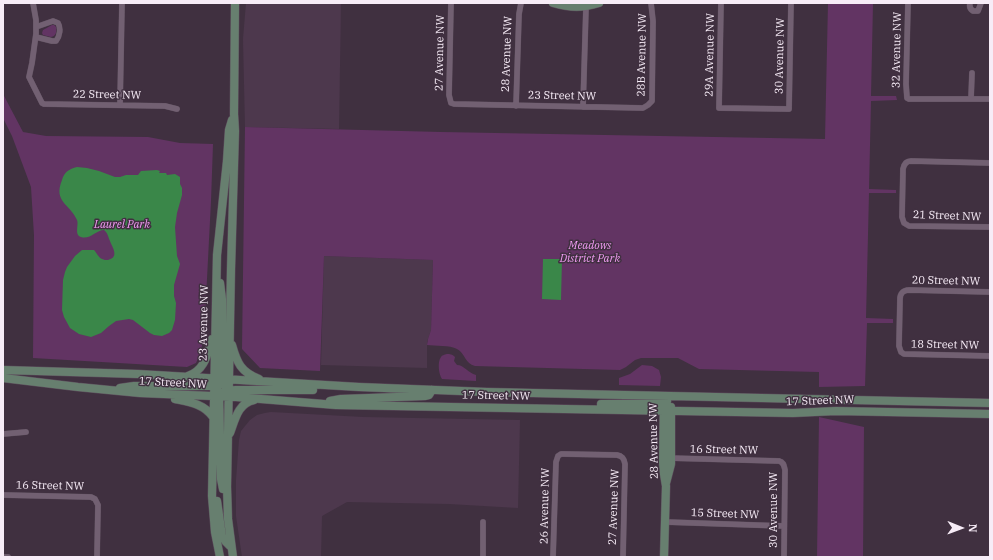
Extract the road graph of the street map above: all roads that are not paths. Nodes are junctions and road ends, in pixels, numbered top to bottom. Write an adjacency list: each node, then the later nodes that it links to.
1 (33, 3): 15 (street)
2 (122, 3): 21 (street)
3 (235, 3): 27 (main road, 23 Avenue NW)
4 (450, 3): 20 (street, 27 Avenue NW)
5 (521, 3): 22 (street, 28 Avenue NW)
6 (553, 3): 14 (main road)
7 (599, 3): 14 (main road)
8 (651, 3): 23 (street, 28B Avenue NW)
9 (721, 3): 26 (street, 29A Avenue NW)
10 (791, 3): 26 (street, 30 Avenue NW)
11 (908, 3): 18 (street, 32 Avenue NW)
12 (970, 3): 13 (street)
13 (981, 3)
14 (586, 7): 24 (street)
15 (36, 27): 16 (street); 16 (street)
16 (36, 37): 21 (street, 22 Street NW)
17 (972, 73): 18 (street)
18 (971, 99): 19 (street)
19 (990, 99)
20 (451, 103): 22 (street, 23 Street NW)
21 (120, 105): 25 (street, 22 Street NW)
22 (516, 106): 24 (street, 23 Street NW)
23 (648, 106): 24 (street, 23 Street NW)
24 (583, 107)
25 (177, 109)
26 (789, 109)
27 (234, 114): 30 (main road, 23 Avenue NW); 33 (main road, 23 Avenue NW)
28 (990, 163): 29 (street, 21 Street NW)
29 (990, 227)
30 (217, 255): 32 (main road, 23 Avenue NW); 41 (main road)
31 (990, 292): 34 (street, 20 Street NW)
32 (215, 331): 37 (main road); 41 (main road, 23 Avenue NW)
33 (230, 331): 39 (main road); 41 (main road, 23 Avenue NW)
34 (901, 352): 35 (street, 18 Street NW)
35 (990, 356)
36 (3, 370): 37 (main road, 17 Street NW)
37 (186, 377): 41 (main road, 17 Street NW)
38 (3, 378): 42 (main road, 17 Street NW)
39 (267, 382): 40 (main road, 17 Street NW); 41 (main road, 17 Street NW)
40 (350, 387): 41 (main road); 43 (main road, 17 Street NW)
41 (221, 388): 42 (main road); 44 (main road, 17 Street NW); 45 (main road, 17 Street NW); 50 (main road, 23 Avenue NW); 53 (main road, 23 Avenue NW); 59 (main road)
42 (101, 389): 44 (main road, 17 Street NW)
43 (432, 390): 46 (main road); 47 (main road, 17 Street NW)
44 (155, 394): 50 (main road)
45 (259, 399): 46 (main road, 17 Street NW); 53 (main road)
46 (316, 403): 47 (main road, 17 Street NW)
47 (667, 403): 48 (main road, 17 Street NW); 49 (main road, 17 Street NW); 55 (main road, 28 Avenue NW)
48 (990, 403)
49 (990, 414)
50 (213, 417): 57 (main road, 23 Avenue NW)
51 (26, 432): 52 (street)
52 (3, 434)
53 (228, 441): 59 (main road, 23 Avenue NW)
54 (558, 456): 70 (street, 26 Avenue NW); 71 (street, 27 Avenue NW)
55 (667, 458): 56 (street, 16 Street NW); 61 (main road, 28 Avenue NW)
56 (783, 463): 62 (street, 30 Avenue NW)
57 (212, 476): 63 (main road); 67 (main road, 23 Avenue NW)
58 (3, 495): 66 (street, 16 Street NW)
59 (227, 503): 63 (main road, 23 Avenue NW)
60 (483, 522): 69 (street)
61 (665, 522): 62 (street, 15 Street NW); 72 (main road, 28 Avenue NW)
62 (784, 526): 73 (street, 30 Avenue NW)
63 (230, 546): 68 (main road, 23 Avenue NW)
64 (3, 557): 65 (street)
65 (8, 557)
66 (97, 557)
67 (220, 557)
68 (232, 557)
69 (483, 557)
70 (553, 557)
71 (622, 557)
72 (664, 557)
73 (784, 557)

